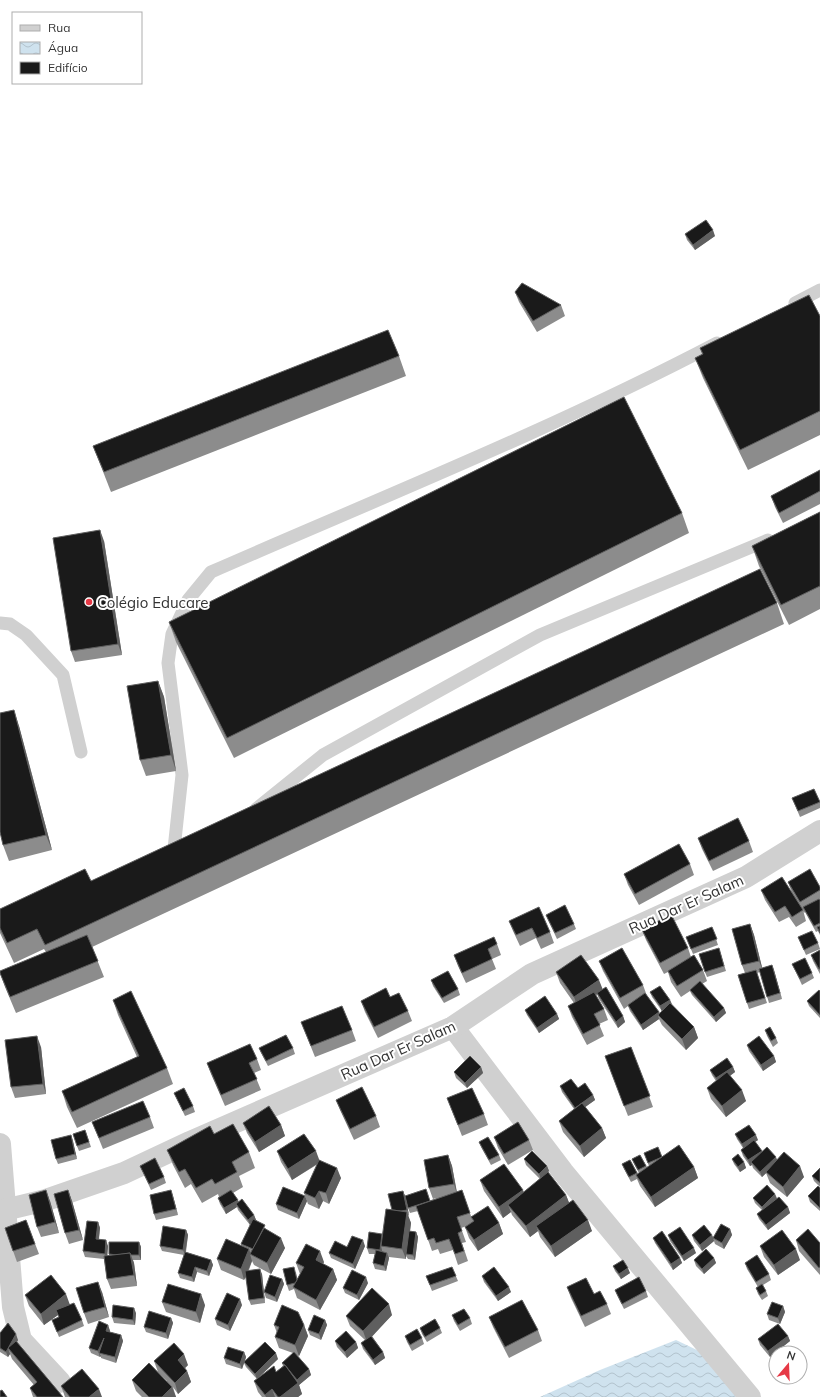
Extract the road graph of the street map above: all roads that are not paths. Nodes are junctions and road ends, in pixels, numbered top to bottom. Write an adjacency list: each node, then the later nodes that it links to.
1 (820, 290): 2 (lane)
2 (785, 308)
3 (728, 338): 10 (lane)
4 (778, 536): 7 (lane)
5 (0, 623): 6 (lane)
6 (81, 752)
7 (247, 816)
8 (820, 830): 12 (street, Rua Dar Er Salam)
9 (188, 844): 10 (lane)
10 (174, 849): 11 (lane)
11 (160, 855)
12 (453, 1027): 14 (street, Rua Dar Er Salam); 16 (street)
13 (0, 1144): 14 (street)
14 (2, 1210): 15 (street)
15 (60, 1382)
16 (750, 1397)

